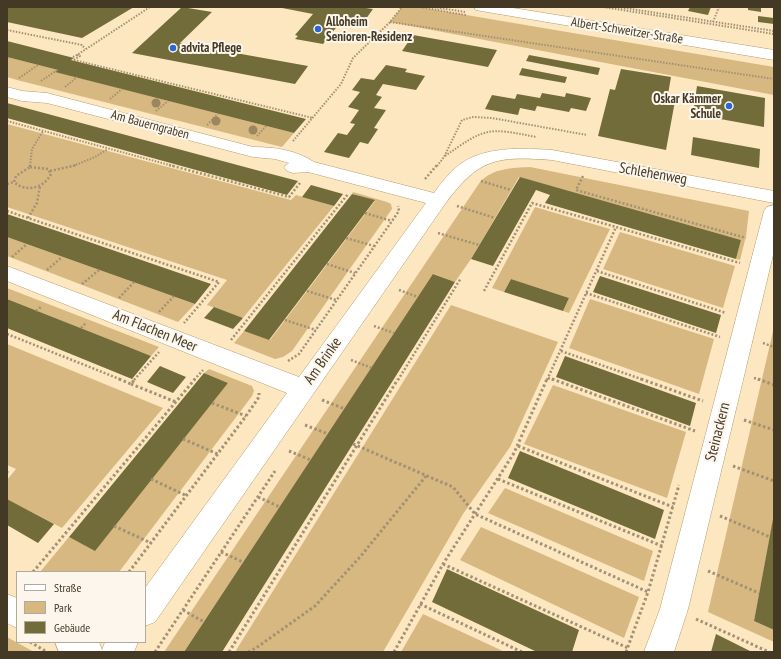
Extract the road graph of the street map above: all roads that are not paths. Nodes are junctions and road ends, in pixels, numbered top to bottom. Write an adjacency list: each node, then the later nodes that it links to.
1 (481, 7): 4 (street, Albert-Schweitzer-Straße)
2 (553, 7): 3 (street, Albert-Schweitzer-Straße)
3 (774, 42)
4 (774, 55)
5 (7, 85): 6 (street, Am Bauerngraben)
6 (48, 91): 7 (street, Am Bauerngraben); 10 (street, Am Bauerngraben)
7 (7, 92)
8 (531, 153): 9 (street, Schlehenweg); 10 (street, Am Brinke)
9 (774, 197)
10 (449, 206): 13 (street, Am Brinke)
11 (774, 211): 21 (street, Steinackern)
12 (8, 266): 13 (street, Am Flachen Meer)
13 (303, 389): 15 (street, Am Brinke)
14 (7, 608): 16 (street)
15 (146, 611)
16 (16, 612)
17 (72, 643): 19 (street)
18 (123, 643): 20 (street)
19 (88, 652)
20 (116, 652)
21 (659, 652)

